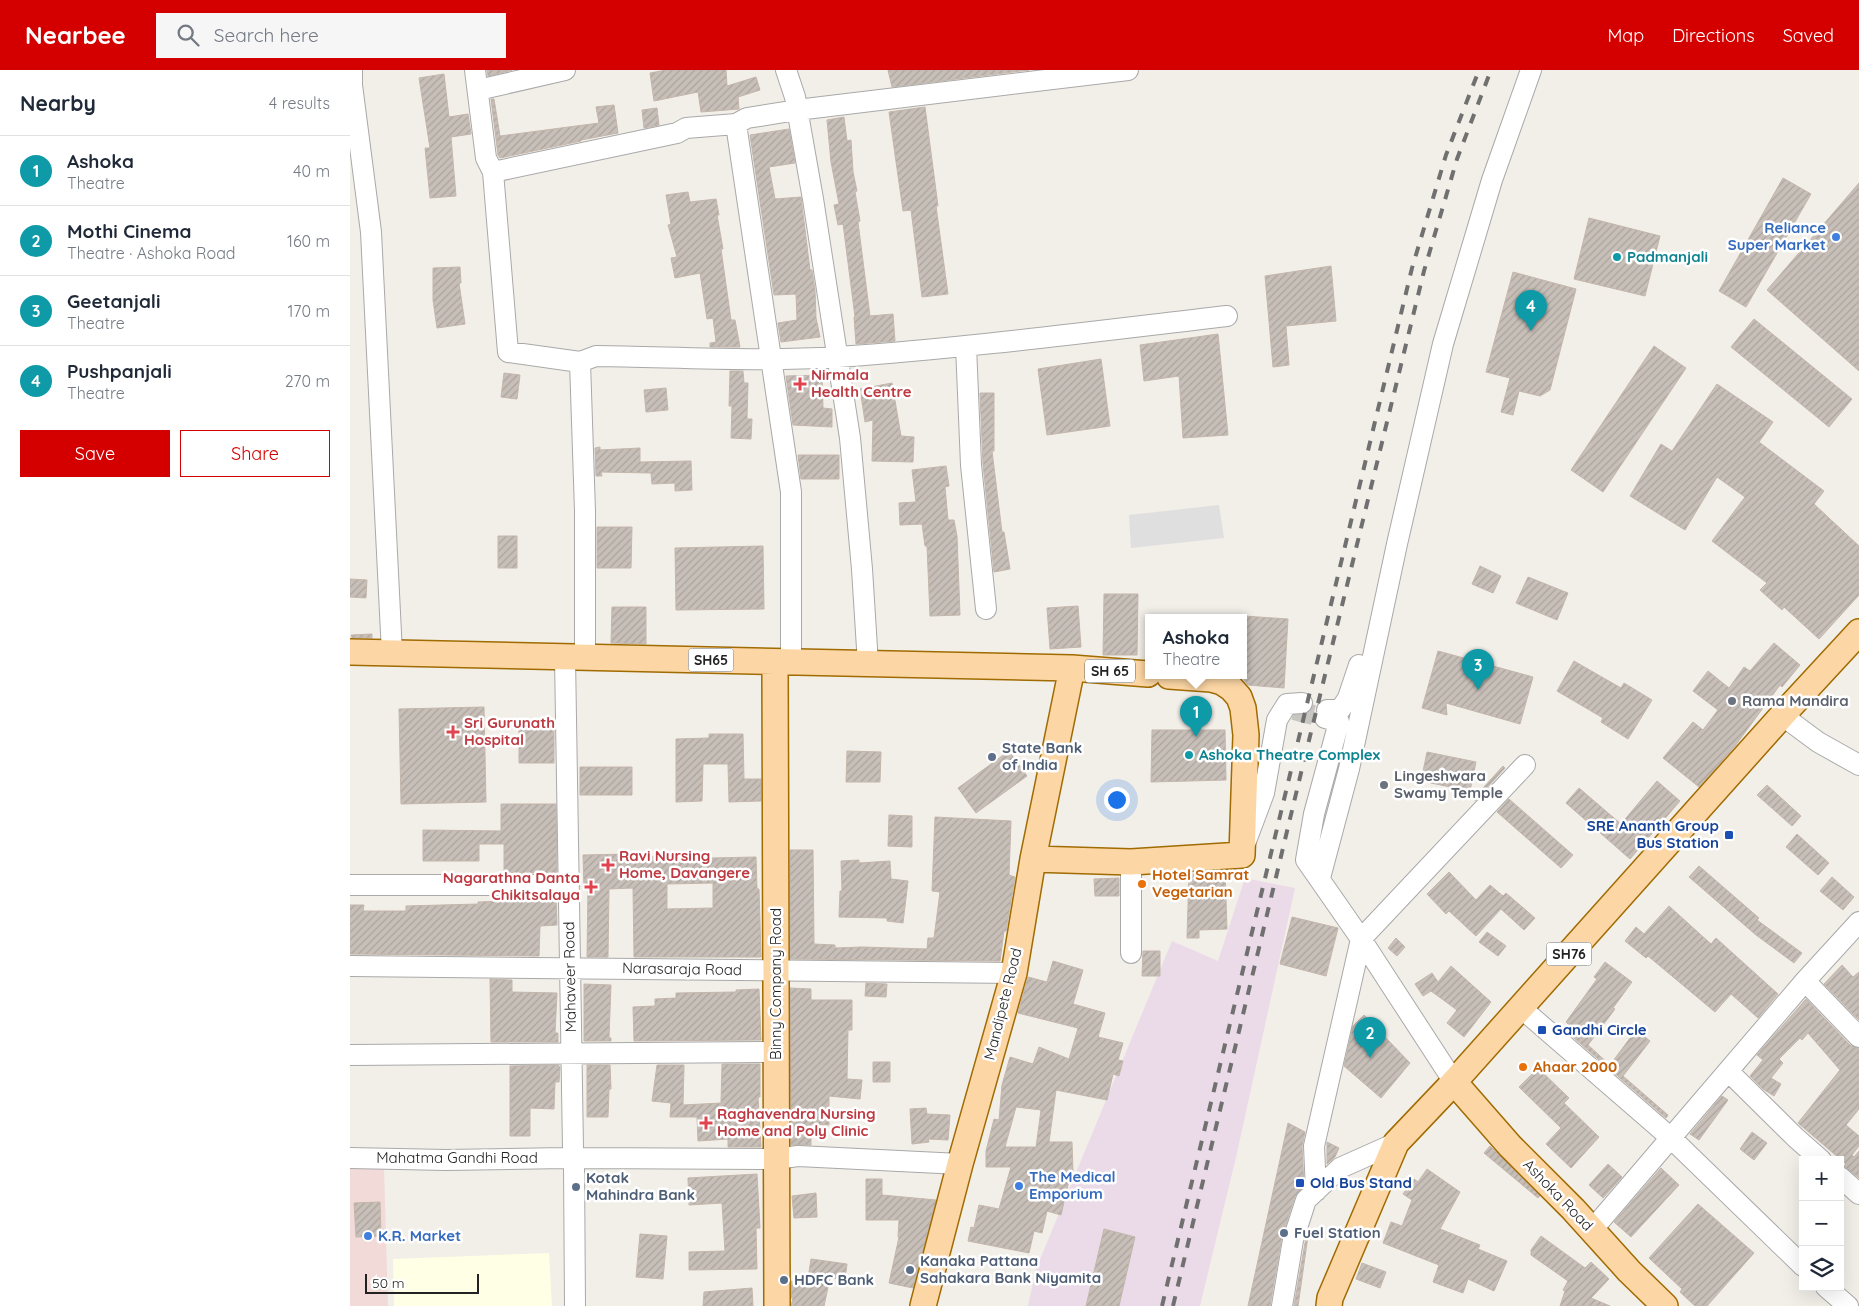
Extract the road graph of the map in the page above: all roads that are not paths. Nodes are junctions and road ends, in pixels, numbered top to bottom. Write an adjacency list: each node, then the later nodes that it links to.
1 (352, 70): 20 (street)
2 (475, 70): 7 (street)
3 (565, 70): 7 (street)
4 (786, 70): 8 (street)
5 (1128, 70): 8 (street)
6 (1531, 70): 17 (street)
7 (478, 90): 10 (street)
8 (797, 110): 9 (street); 13 (street)
9 (736, 124): 10 (street); 14 (street)
10 (493, 172): 15 (street)
11 (1227, 316): 12 (street)
12 (966, 346): 13 (street); 16 (street)
13 (837, 357): 14 (street); 23 (street)
14 (771, 359): 15 (street); 22 (street)
15 (580, 362): 21 (street, Mahaveer Road)
16 (986, 609)
17 (1381, 617): 34 (street); 34 (street)
18 (1859, 632): 28 (main road, SH76)
19 (350, 652): 20 (main road, SH65)
20 (392, 653): 21 (main road, SH65)
21 (575, 657): 22 (main road, SH65); 36 (street, Mahaveer Road)
22 (783, 662): 23 (main road, SH65); 42 (main road, Binny Company Road)
23 (868, 664): 24 (main road, SH65)
24 (1072, 668): 25 (main road, SH 65); 32 (main road, Mandipete Road)
25 (1145, 674)
26 (1211, 679): 31 (main road)
27 (1298, 706): 31 (street)
28 (1787, 710): 29 (street); 45 (main road, SH76)
29 (1859, 764)
30 (1525, 765): 38 (street)
31 (1243, 852): 33 (main road)
32 (1033, 859): 33 (main road); 43 (main road, Mandipete Road)
33 (1131, 862): 39 (street)
34 (1320, 878): 38 (street)
35 (350, 885): 36 (street)
36 (568, 885): 41 (street, Mahaveer Road)
37 (1859, 922): 44 (street)
38 (1361, 939): 51 (street); 60 (street)
39 (1131, 953)
40 (350, 966): 41 (street, Narasaraja Road)
41 (570, 968): 42 (street, Narasaraja Road); 48 (street, Mahaveer Road)
42 (776, 970): 43 (street, Narasaraja Road); 47 (main road, Binny Company Road)
43 (1014, 973): 58 (main road, Mandipete Road)
44 (1804, 981): 46 (street); 50 (street)
45 (1520, 1007): 51 (main road, SH76); 52 (street)
46 (1859, 1037)
47 (776, 1052): 48 (street); 57 (main road, Binny Company Road)
48 (572, 1054): 49 (street); 56 (street, Mahaveer Road)
49 (350, 1055)
50 (1728, 1071): 52 (street); 54 (street)
51 (1454, 1082): 53 (main road, SH76); 62 (main road, Ashoka Road)
52 (1671, 1138): 62 (street); 63 (street)
53 (1396, 1143): 60 (street); 69 (main road, SH76)
54 (1816, 1156)
55 (350, 1158): 56 (street, Mahatma Gandhi Road)
56 (573, 1158): 57 (street, Mahatma Gandhi Road); 65 (street, Mahaveer Road)
57 (776, 1159): 58 (street, Mahatma Gandhi Road); 66 (main road, Binny Company Road)
58 (960, 1164): 67 (main road, Mandipete Road)
59 (1844, 1181): 61 (street)
60 (1316, 1191): 68 (street)
61 (1859, 1194)
62 (1592, 1230): 70 (main road, Ashoka Road)
63 (1799, 1262)
64 (1831, 1291): 71 (street)
65 (575, 1306)
66 (777, 1306)
67 (923, 1306)
68 (1282, 1306)
69 (1329, 1306)
70 (1665, 1306)
71 (1848, 1306)

